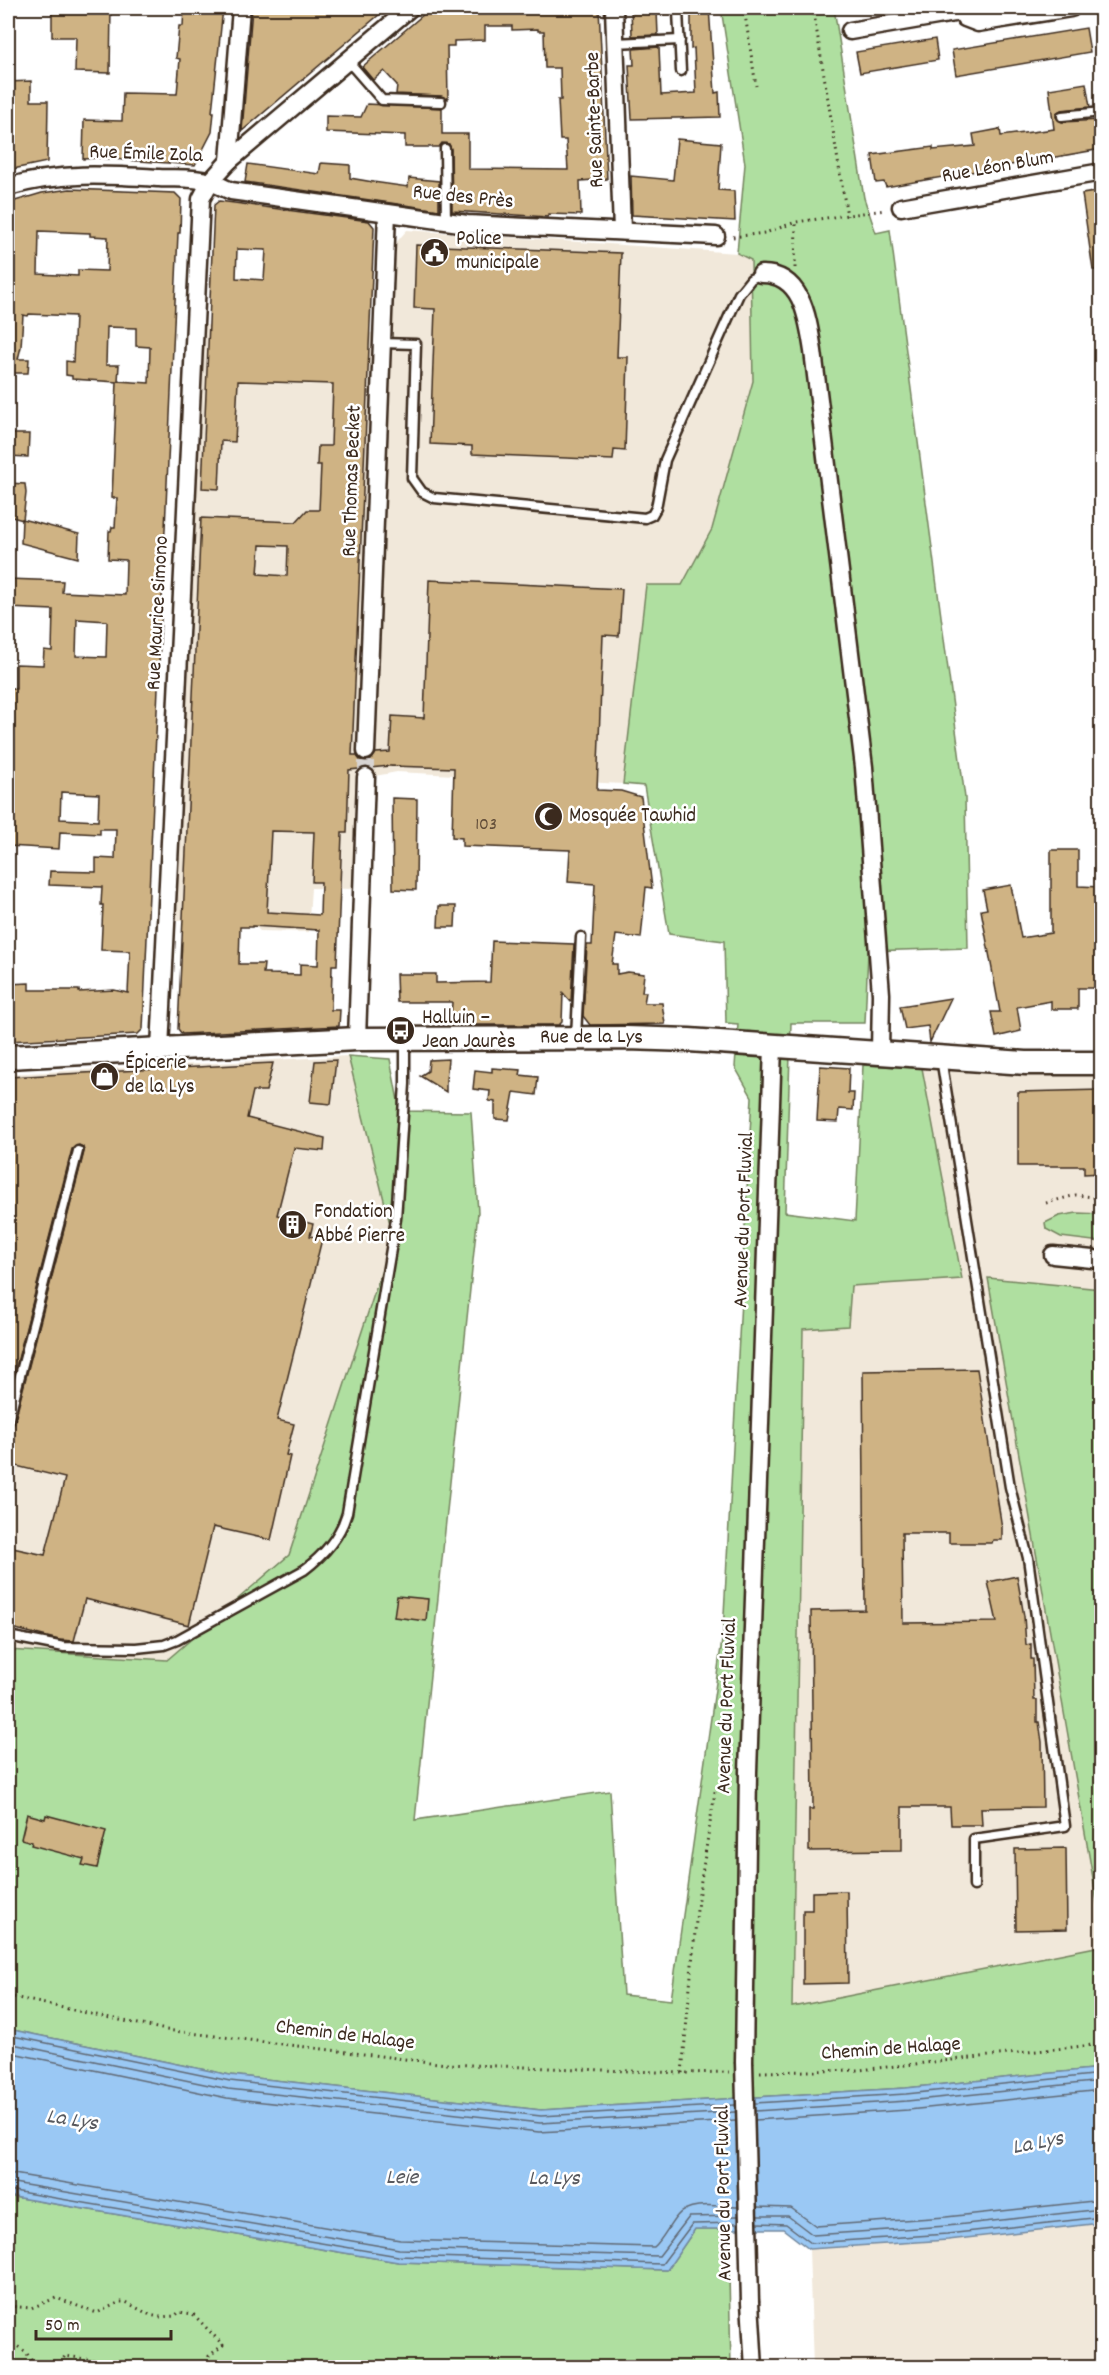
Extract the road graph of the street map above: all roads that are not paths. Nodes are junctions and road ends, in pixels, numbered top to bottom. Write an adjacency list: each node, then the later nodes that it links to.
1 (242, 8): 16 (street)
2 (410, 8): 10 (street, Rue Émile Zola)
3 (614, 8): 9 (street, Rue Sainte-Barbe)
4 (1071, 8): 5 (street)
5 (959, 10): 7 (street)
6 (678, 11): 8 (lane)
7 (850, 31)
8 (680, 40): 9 (lane); 11 (lane)
9 (615, 43): 23 (street, Rue Sainte-Barbe)
10 (348, 61): 12 (lane); 16 (street, Rue Émile Zola)
11 (681, 71)
12 (441, 102)
13 (1101, 112): 14 (lane)
14 (1062, 117)
15 (445, 149): 22 (lane)
16 (229, 161): 18 (street, Rue Émile Zola)
17 (1101, 172): 20 (street, Rue Léon Blum)
18 (210, 182): 19 (street, Rue Émile Zola); 21 (street, Rue des Près); 34 (street, Rue Maurice Simono)
19 (8, 187)
20 (902, 207)
21 (387, 213): 22 (street, Rue des Près); 26 (street, Rue Thomas Becket)
22 (446, 221): 23 (street, Rue des Près)
23 (622, 231): 24 (street, Rue des Près)
24 (716, 236)
25 (761, 274): 26 (lane); 35 (street)
26 (381, 343): 27 (street, Rue Thomas Becket)
27 (366, 751)
28 (366, 777): 31 (street)
29 (581, 938): 30 (lane)
30 (576, 1038): 32 (main road, Rue de la Lys); 33 (main road, Rue de la Lys)
31 (357, 1039): 32 (main road, Rue de la Lys); 34 (main road, Rue de la Lys)
32 (405, 1039): 43 (lane)
33 (773, 1046): 35 (main road, Rue de la Lys); 45 (street, Avenue du Port Fluvial, bridge)
34 (160, 1049): 36 (main road, Rue de la Lys)
35 (880, 1053): 37 (main road, Rue de la Lys)
36 (8, 1057)
37 (940, 1057): 38 (main road, Rue de la Lys); 44 (lane)
38 (1101, 1063)
39 (78, 1151): 42 (lane)
40 (1053, 1255): 41 (street)
41 (1101, 1260)
42 (8, 1422)
43 (8, 1636)
44 (974, 1886)
45 (754, 2367)

